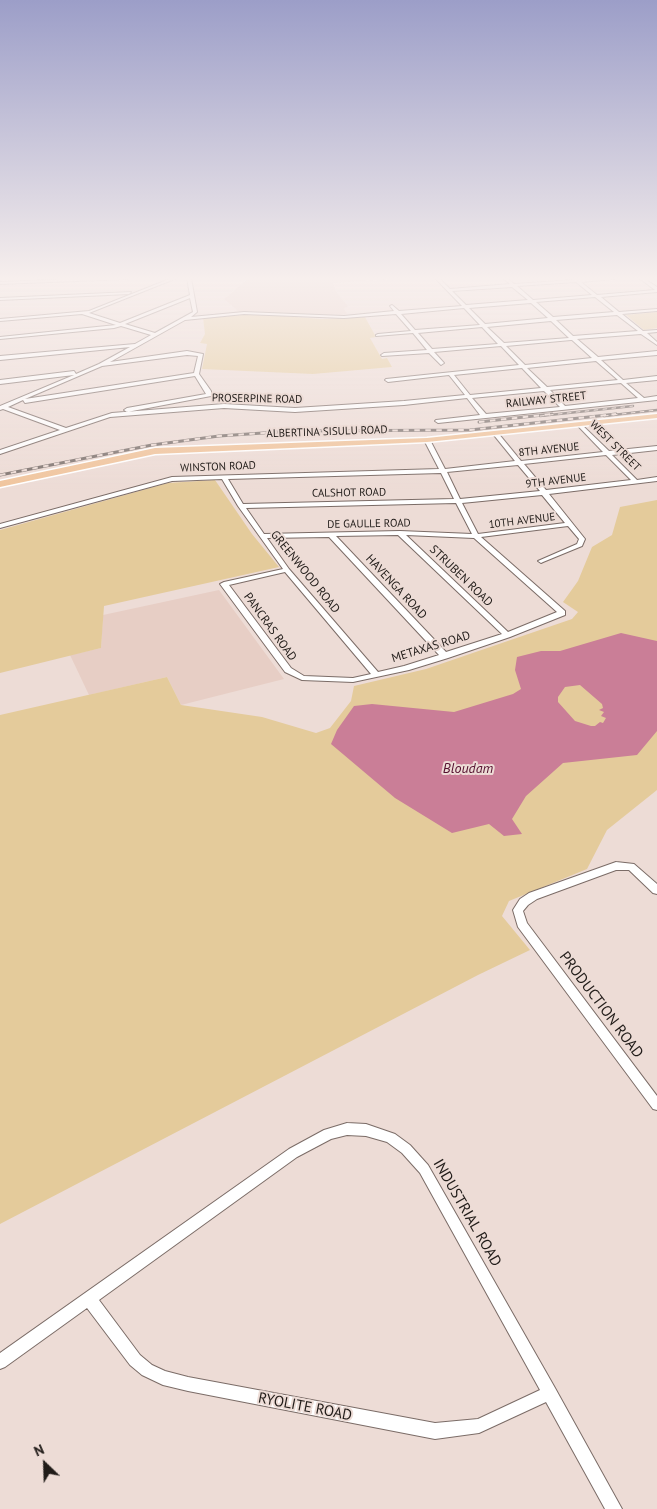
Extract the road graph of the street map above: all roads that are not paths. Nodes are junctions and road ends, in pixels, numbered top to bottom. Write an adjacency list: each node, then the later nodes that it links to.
1 (102, 348): 10 (street)
2 (132, 348): 13 (street)
3 (429, 348): 7 (street)
4 (462, 348): 7 (street)
5 (506, 348): 14 (street)
6 (584, 348): 11 (street)
7 (431, 351): 9 (street); 12 (street)
8 (657, 353): 11 (street)
9 (384, 356)
10 (0, 358)
11 (596, 359): 14 (street); 21 (street)
12 (441, 363)
13 (101, 365): 15 (street); 17 (street)
14 (524, 366): 16 (street); 23 (street)
15 (84, 372): 22 (street); 27 (street)
16 (450, 373): 18 (street); 24 (street)
17 (196, 374): 27 (street); 30 (street, PROSERPINE ROAD)
18 (398, 378): 20 (street)
19 (657, 378): 21 (street, PROSERPINE ROAD)
20 (388, 380)
21 (622, 381): 23 (street, PROSERPINE ROAD); 26 (street)
22 (0, 382)
23 (546, 389): 24 (street, PROSERPINE ROAD); 29 (street)
24 (468, 397): 30 (street, PROSERPINE ROAD); 31 (street)
25 (657, 398): 26 (street, RAILWAY STREET)
26 (644, 400): 29 (street, RAILWAY STREET)
27 (12, 403): 28 (street)
28 (1, 406): 35 (street)
29 (564, 408): 31 (street, RAILWAY STREET)
30 (107, 416): 35 (street, PROSERPINE ROAD)
31 (484, 416): 33 (street, RAILWAY STREET)
32 (657, 416): 34 (main road, ALBERTINA SISULU ROAD)
33 (438, 421)
34 (580, 425): 36 (main road, ALBERTINA SISULU ROAD); 40 (street, WEST STREET)
35 (65, 430): 39 (street, PROSERPINE ROAD)
36 (496, 434): 37 (main road, ALBERTINA SISULU ROAD); 41 (street)
37 (427, 440): 42 (street); 46 (main road, ALBERTINA SISULU ROAD)
38 (657, 448): 40 (street, 8TH AVENUE)
39 (0, 452)
40 (608, 453): 41 (street, 8TH AVENUE); 45 (street, WEST STREET)
41 (522, 463): 42 (street, 8TH AVENUE); 47 (street)
42 (443, 471): 43 (street, WINSTON ROAD); 48 (street)
43 (224, 477): 49 (street, GREENWOOD ROAD); 51 (street, WINSTON ROAD)
44 (657, 479): 45 (street, 9TH AVENUE)
45 (636, 482): 47 (street, 9TH AVENUE)
46 (0, 484)
47 (547, 492): 48 (street, 9TH AVENUE); 50 (street)
48 (458, 501): 49 (street, CALSHOT ROAD); 55 (street)
49 (241, 506): 54 (street, GREENWOOD ROAD)
50 (570, 524): 55 (street, 10TH AVENUE); 56 (street)
51 (0, 526)
52 (400, 533): 53 (street, DE GAULLE ROAD); 55 (street, DE GAULLE ROAD); 58 (street, STRUBEN ROAD)
53 (330, 534): 54 (street, DE GAULLE ROAD); 59 (street, HAVENGA ROAD)
54 (262, 536): 57 (street, GREENWOOD ROAD)
55 (476, 536): 58 (street, METAXAS ROAD)
56 (541, 561)
57 (287, 570): 60 (street, GREENWOOD ROAD); 61 (street, PANCRAS ROAD)
58 (507, 635): 59 (street, METAXAS ROAD)
59 (445, 656): 60 (street, METAXAS ROAD)
60 (376, 675): 61 (street, METAXAS ROAD)
61 (302, 678)
62 (657, 890): 63 (street, PRODUCTION ROAD)
63 (657, 1105)
64 (90, 1300): 65 (street, INDUSTRIAL ROAD); 66 (street, RYOLITE ROAD); 66 (street, INDUSTRIAL ROAD)
65 (0, 1362)
66 (550, 1393): 67 (street, INDUSTRIAL ROAD)
67 (614, 1509)

